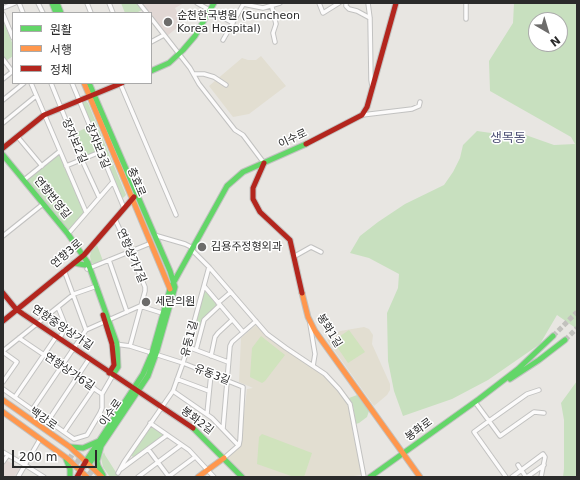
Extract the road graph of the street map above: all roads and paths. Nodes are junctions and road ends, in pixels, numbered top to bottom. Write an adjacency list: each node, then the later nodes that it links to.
1 (15, 3): 15 (street)
2 (38, 3): 17 (street)
3 (138, 3): 18 (street)
4 (197, 3): 16 (street)
5 (214, 3): 16 (main road)
6 (280, 3): 14 (street)
7 (318, 3): 8 (street)
8 (339, 3)
9 (346, 3): 20 (street)
10 (368, 3): 20 (street)
11 (396, 3): 45 (main road)
12 (466, 3): 22 (street)
13 (244, 4): 14 (street); 23 (street)
14 (271, 4): 28 (street)
15 (3, 8)
16 (210, 10): 23 (street); 29 (main road)
17 (42, 12)
18 (145, 12)
19 (3, 14): 25 (street)
20 (370, 18): 45 (street)
21 (152, 19): 24 (street)
22 (466, 19)
23 (233, 24): 26 (street)
24 (164, 35): 27 (street); 29 (street)
25 (12, 36)
26 (223, 40)
27 (152, 41)
28 (275, 42)
29 (180, 54): 32 (main road); 34 (street)
30 (3, 59): 31 (street)
31 (12, 70)
32 (152, 71)
33 (12, 72): 35 (street)
34 (194, 74): 44 (street); 61 (street)
35 (3, 79)
36 (23, 84): 48 (street)
37 (31, 84): 47 (street)
38 (51, 84): 51 (street, 장자보2길)
39 (72, 84): 49 (street, 장자보3길)
40 (85, 84): 46 (main road, 충효로)
41 (89, 84): 46 (main road, 충효로)
42 (119, 84): 46 (main road)
43 (121, 84): 73 (street)
44 (226, 85)
45 (373, 88): 53 (main road)
46 (92, 95): 49 (main road); 68 (main road, 충효로)
47 (36, 96): 52 (street); 54 (street)
48 (3, 100)
49 (78, 100): 51 (main road); 58 (street, 장자보3길)
50 (420, 102): 53 (street)
51 (60, 108): 52 (main road); 60 (street, 장자보2길)
52 (44, 115): 55 (main road); 57 (street)
53 (362, 115): 61 (main road, 이수로)
54 (3, 123)
55 (18, 136): 56 (main road); 62 (street)
56 (3, 148)
57 (60, 151): 62 (street); 63 (street)
58 (100, 152): 60 (street); 67 (street, 장자보3길)
59 (3, 155): 65 (main road, 연향번영길)
60 (82, 160): 63 (street); 69 (street, 장자보2길)
61 (264, 163): 64 (main road, 이수로); 66 (main road, 봉화1길)
62 (42, 166): 65 (street)
63 (66, 166): 72 (street)
64 (245, 171): 66 (main road); 80 (main road, 이수로)
65 (24, 180): 70 (main road, 연향번영길)
66 (256, 180): 84 (main road, 봉화1길)
67 (112, 183): 69 (street); 71 (street, 장자보3길)
68 (134, 196): 71 (main road, 연향3로); 76 (main road, 충효로); 78 (main road, 충효로)
69 (99, 197): 72 (street)
70 (43, 204): 75 (main road, 연향번영길); 77 (street)
71 (124, 208): 74 (main road, 연향3로)
72 (86, 212): 75 (street)
73 (176, 215)
74 (115, 219): 79 (main road, 연향3로); 81 (street, 연향상가7길)
75 (68, 234): 83 (main road, 연향번영길)
76 (154, 235): 80 (street); 90 (main road, 충효로)
77 (3, 236)
78 (151, 243): 81 (street); 95 (main road, 충효로)
79 (89, 249): 83 (main road, 연향3로); 87 (main road)
80 (193, 249): 88 (street); 91 (main road, 이수로)
81 (130, 252): 85 (street); 100 (street, 연향상가7길)
82 (321, 252): 84 (street)
83 (84, 255): 86 (main road, 연향3로); 87 (main road, 연향번영길)
84 (295, 256): 105 (main road, 봉화1길)
85 (108, 260): 87 (street); 103 (street)
86 (74, 263): 87 (main road); 89 (main road, 연향3로)
87 (88, 266): 93 (main road, 연향번영길)
88 (209, 267): 94 (street, 유동1길); 96 (street)
89 (64, 270): 98 (street); 102 (main road, 연향3로)
90 (170, 271): 91 (main road); 92 (main road, 충효로)
91 (179, 273): 92 (main road, 이수로)
92 (174, 281): 95 (main road, 이수로); 123 (main road, 이수로)
93 (95, 286): 98 (street); 108 (main road, 연향번영길)
94 (204, 286): 99 (street); 119 (street, 유동1길)
95 (170, 289): 104 (main road, 이수로)
96 (231, 292): 99 (street); 109 (street)
97 (3, 293): 102 (main road, 연향중앙상가길)
98 (74, 294): 101 (street); 111 (street)
99 (219, 304): 107 (street); 121 (street)
100 (140, 306): 103 (street); 104 (street); 118 (street, 연향상가7길)
101 (58, 307): 110 (street); 115 (street)
102 (16, 309): 106 (main road, 연향3로); 110 (main road, 연향중앙상가길)
103 (127, 312): 108 (street)
104 (162, 312): 123 (main road, 이수로)
105 (308, 317): 130 (street); 167 (main road, 봉화1길)
106 (3, 320)
107 (232, 320): 112 (street); 125 (street)
108 (107, 321): 111 (street); 117 (main road, 연향번영길)
109 (256, 321): 112 (street); 130 (street)
110 (37, 323): 114 (street); 115 (main road, 연향중앙상가길)
111 (86, 330): 120 (street)
112 (243, 332): 127 (street)
113 (553, 336): 146 (main road, 봉화로)
114 (19, 338): 122 (street); 124 (street, 연향상가6길)
115 (57, 338): 120 (main road, 연향중앙상가길); 124 (street)
116 (565, 340): 146 (main road, 봉화로)
117 (114, 344): 118 (street); 131 (main road, 연향번영길)
118 (130, 346): 123 (street, 유동3길)
119 (188, 347): 121 (street); 128 (street, 유동1길)
120 (73, 348): 126 (main road, 연향중앙상가길); 129 (street)
121 (196, 350): 125 (street)
122 (3, 352): 136 (street)
123 (154, 353): 128 (street, 유동3길); 139 (main road, 이수로)
124 (44, 355): 129 (street, 연향상가6길); 144 (street)
125 (211, 356): 127 (street)
126 (89, 359): 131 (main road, 연향중앙상가길); 133 (street)
127 (228, 362): 135 (street)
128 (183, 363): 132 (street, 유동3길); 134 (street, 유동1길)
129 (61, 366): 133 (street, 연향상가6길); 149 (street)
130 (313, 366): 192 (street)
131 (111, 374): 139 (main road, 연향중앙상가길); 143 (street, 연향상가6길)
132 (211, 374): 135 (street, 유동3길); 142 (street)
133 (77, 377): 137 (street, 연향상가6길); 153 (street)
134 (177, 379): 141 (street, 유동1길); 142 (street)
135 (228, 381): 156 (street); 162 (street, 유동3길)
136 (3, 382)
137 (94, 388): 143 (street, 연향상가6길); 157 (street)
138 (3, 389): 144 (street)
139 (136, 390): 148 (main road, 봉화2길); 160 (main road, 이수로)
140 (539, 390): 154 (street)
141 (173, 391): 148 (street, 유동1길); 152 (street)
142 (209, 391): 152 (street)
143 (102, 394): 157 (street)
144 (15, 397): 149 (street)
145 (3, 400): 164 (main road)
146 (477, 400): 154 (street); 167 (main road, 봉화로)
147 (3, 403): 164 (main road, 백강로)
148 (161, 407): 155 (street, 유동1길); 170 (main road, 봉화2길)
149 (32, 410): 153 (street)
150 (3, 412): 159 (main road); 168 (main road, 백강로)
151 (544, 413): 154 (street)
152 (207, 414): 156 (street)
153 (48, 421): 157 (street)
154 (489, 421): 195 (street)
155 (150, 423): 158 (street); 179 (street, 유동1길)
156 (223, 429): 162 (street)
157 (64, 432)
158 (167, 435): 161 (street); 163 (street)
159 (40, 440): 168 (main road); 174 (street)
160 (101, 442): 164 (main road); 173 (main road, 이수로); 185 (main road)
161 (181, 445): 169 (street); 172 (street)
162 (238, 446): 170 (street)
163 (148, 449): 172 (street); 179 (street)
164 (72, 450): 168 (main road); 173 (main road)
165 (3, 452): 166 (street)
166 (8, 454): 171 (street); 174 (street)
167 (403, 454): 193 (main road, 봉화로); 194 (main road, 봉화1길)
168 (67, 457): 180 (main road); 183 (main road)
169 (195, 457): 177 (street); 188 (street)
170 (224, 458): 177 (main road); 191 (main road, 봉화2길)
171 (3, 462)
172 (158, 462): 187 (street); 188 (street)
173 (88, 463): 180 (main road, 이수로); 185 (main road)
174 (25, 465): 181 (street); 182 (street)
175 (518, 465): 178 (street)
176 (544, 465): 178 (street); 197 (street); 198 (street)
177 (207, 470): 189 (main road); 190 (street)
178 (521, 470): 196 (street); 197 (street)
179 (118, 473): 186 (street)
180 (83, 474): 184 (main road, 이수로)
181 (18, 477)
182 (44, 477)
183 (70, 477)
184 (77, 477)
185 (102, 477)
186 (121, 477)
187 (138, 477)
188 (168, 477)
189 (198, 477)
190 (214, 477)
191 (242, 477)
192 (364, 477)
193 (370, 477)
194 (420, 477)
195 (506, 477)
196 (512, 477)
197 (527, 477)
198 (542, 477)

